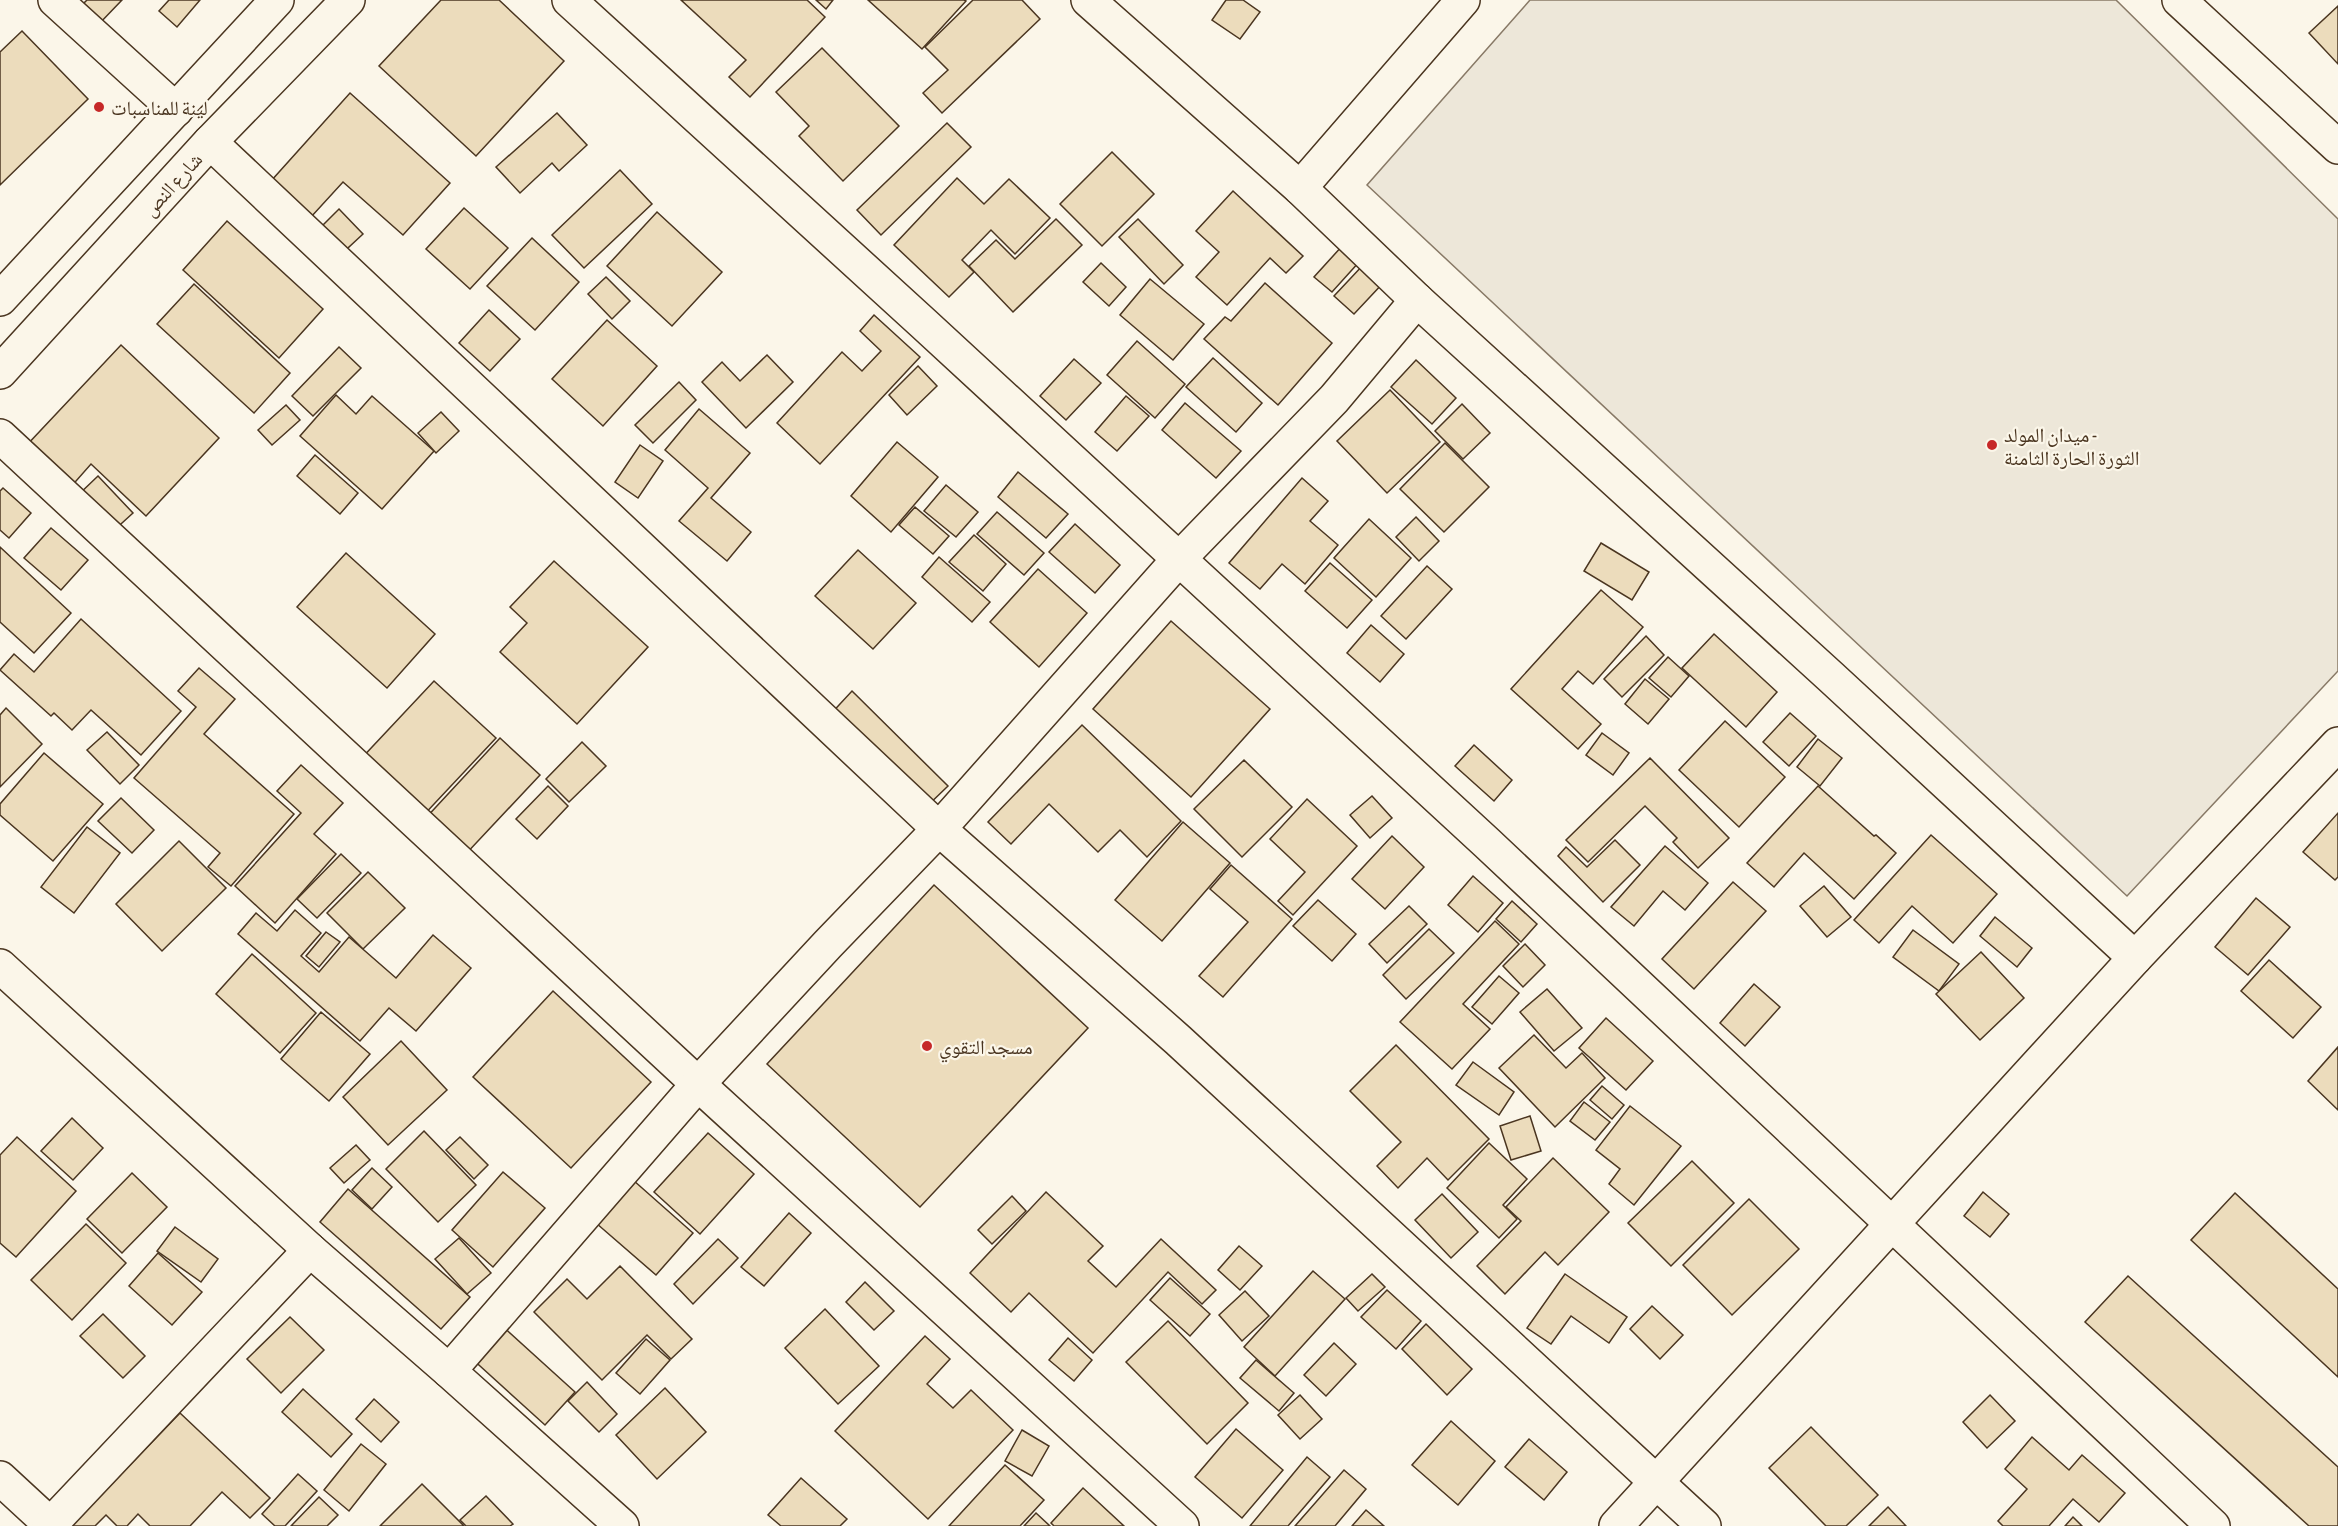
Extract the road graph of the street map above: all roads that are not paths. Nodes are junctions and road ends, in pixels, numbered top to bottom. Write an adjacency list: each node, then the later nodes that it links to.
1 (55, 0): 8 (street)
2 (277, 0): 8 (street)
3 (348, 0): 9 (street, شارع النص)
4 (569, 0): 16 (street)
5 (1088, 0): 11 (street)
6 (1464, 0): 11 (street)
7 (2179, 0): 10 (street)
8 (176, 110): 12 (street)
9 (210, 142): 14 (street, شارع النص); 18 (street)
10 (2338, 147)
11 (1300, 188): 13 (street)
12 (0, 299)
13 (1417, 300): 16 (street); 19 (street)
14 (0, 372)
15 (0, 436): 21 (street)
16 (1178, 560): 18 (street); 22 (street)
17 (2338, 744): 19 (street)
18 (939, 829): 21 (street); 26 (street)
19 (2135, 958): 22 (street)
20 (0, 966): 23 (street)
21 (698, 1084): 24 (street); 29 (street)
22 (1892, 1226): 26 (street); 32 (street)
23 (310, 1250): 24 (street); 27 (street)
24 (450, 1371): 28 (street)
25 (0, 1478): 27 (street)
26 (1656, 1483): 30 (street); 31 (street)
27 (50, 1526)
28 (622, 1526)
29 (1182, 1526)
30 (1616, 1526)
31 (1704, 1526)
32 (2213, 1526)

